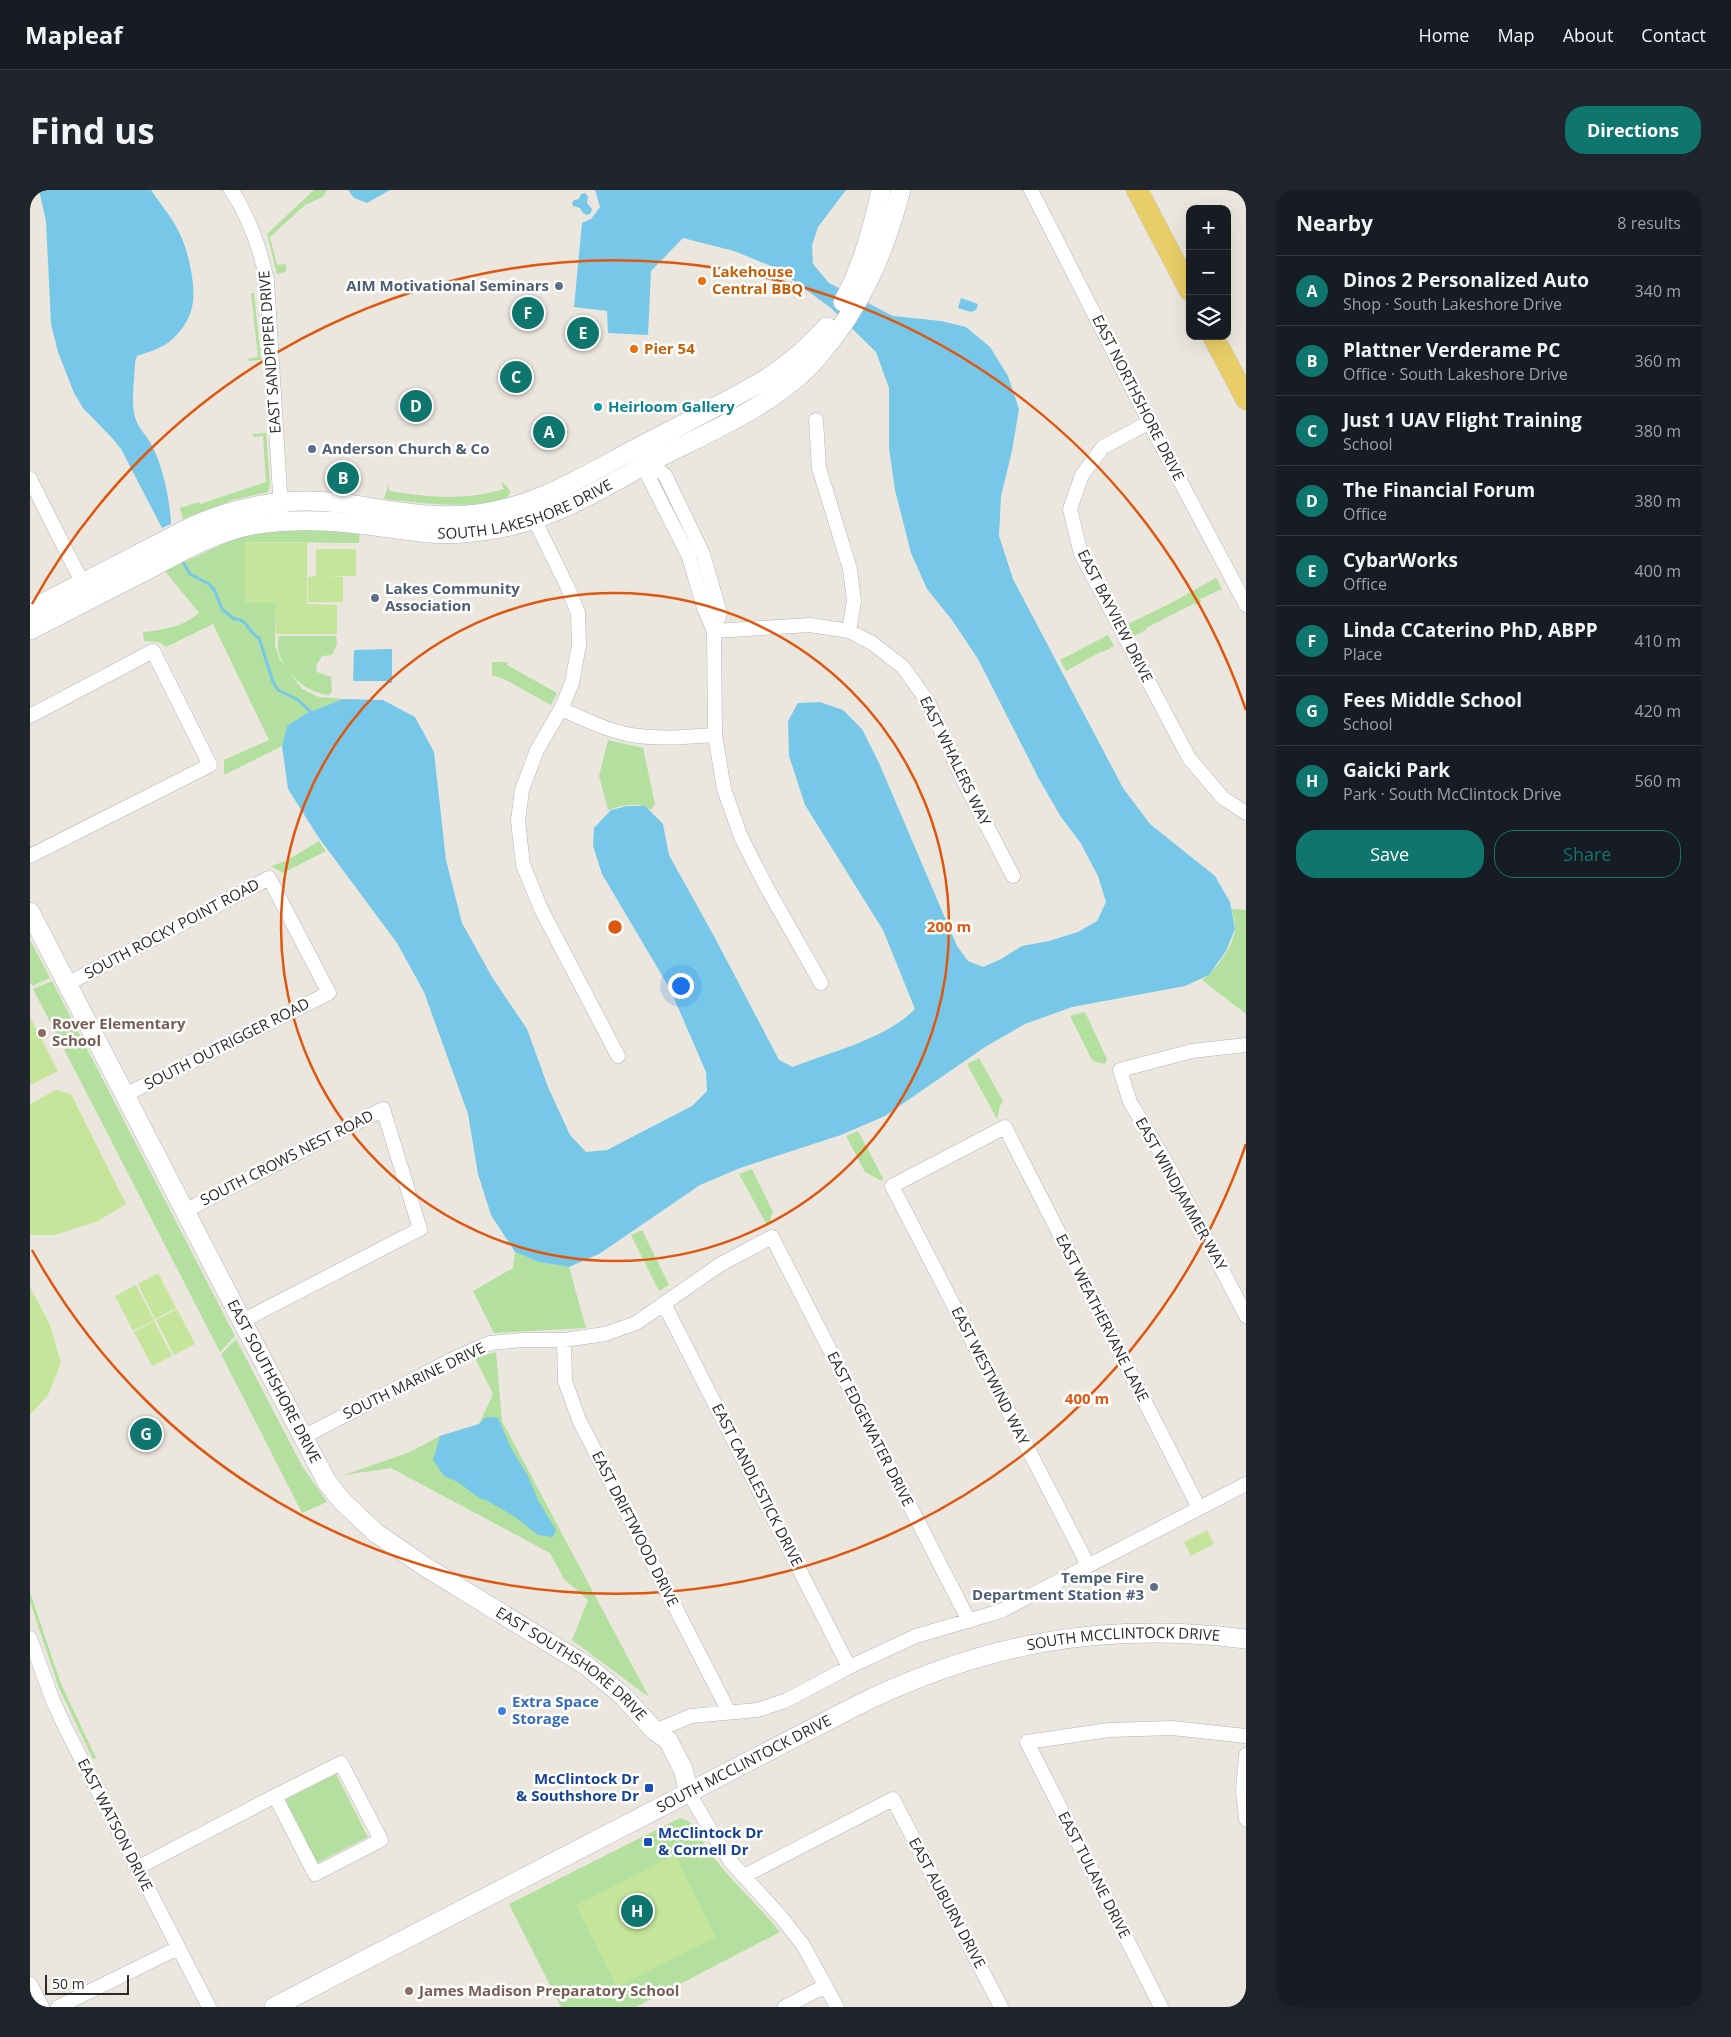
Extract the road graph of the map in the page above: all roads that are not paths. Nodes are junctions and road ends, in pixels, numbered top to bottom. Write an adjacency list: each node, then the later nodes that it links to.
1 (231, 190): 16 (street, EAST SANDPIPER DRIVE)
2 (881, 190): 7 (street, SOUTH LAKESHORE DRIVE)
3 (901, 190): 7 (street, SOUTH LAKESHORE DRIVE)
4 (1031, 190): 12 (street, EAST NORTHSHORE DRIVE)
5 (1137, 190): 6 (main road)
6 (1186, 283)
7 (859, 285): 8 (street, SOUTH LAKESHORE DRIVE)
8 (836, 324): 13 (street, SOUTH LAKESHORE DRIVE); 14 (street, SOUTH LAKESHORE DRIVE)
9 (1215, 340): 10 (main road)
10 (1246, 399)
11 (816, 420): 23 (street)
12 (1150, 422): 19 (street, EAST NORTHSHORE DRIVE); 27 (street, EAST BAYVIEW DRIVE)
13 (640, 447): 14 (street); 17 (street, SOUTH LAKESHORE DRIVE)
14 (649, 463): 17 (street, SOUTH LAKESHORE DRIVE); 22 (street)
15 (30, 479): 18 (street)
16 (282, 512): 17 (street, SOUTH LAKESHORE DRIVE); 18 (street, SOUTH LAKESHORE DRIVE)
17 (530, 512): 24 (street)
18 (87, 591): 20 (street, SOUTH LAKESHORE DRIVE); 21 (street, SOUTH LAKESHORE DRIVE)
19 (1246, 606)
20 (30, 610)
21 (30, 630)
22 (714, 631): 23 (street, EAST WHALERS WAY); 26 (street)
23 (848, 631): 29 (street, EAST WHALERS WAY)
24 (561, 709): 26 (street); 35 (street)
25 (30, 716): 28 (street)
26 (715, 734): 31 (street)
27 (1246, 813)
28 (30, 856)
29 (1012, 876)
30 (30, 912): 32 (street, EAST SOUTHSHORE DRIVE)
31 (821, 983)
32 (67, 984): 33 (street, SOUTH ROCKY POINT ROAD); 36 (street, EAST SOUTHSHORE DRIVE)
33 (329, 993): 36 (street, SOUTH OUTRIGGER ROAD)
34 (1246, 1045): 41 (street, EAST WINDJAMMER WAY)
35 (618, 1056)
36 (125, 1095): 38 (street, EAST SOUTHSHORE DRIVE)
37 (892, 1186): 46 (street, EAST WEATHERVANE LANE); 47 (street, EAST WESTWIND WAY)
38 (185, 1211): 42 (street, EAST SOUTHSHORE DRIVE); 42 (street, SOUTH CROWS NEST ROAD)
39 (772, 1237): 40 (street, SOUTH MARINE DRIVE); 48 (street, EAST EDGEWATER DRIVE)
40 (664, 1304): 43 (street, SOUTH MARINE DRIVE); 52 (street, EAST CANDLESTICK DRIVE)
41 (1246, 1316)
42 (242, 1322): 44 (street, EAST SOUTHSHORE DRIVE)
43 (564, 1340): 44 (street, SOUTH MARINE DRIVE); 53 (street, EAST DRIFTWOOD DRIVE)
44 (303, 1437): 54 (street, EAST SOUTHSHORE DRIVE)
45 (1246, 1484): 46 (street)
46 (1199, 1508): 47 (street)
47 (1088, 1565): 48 (street)
48 (969, 1621): 52 (street)
49 (30, 1638): 51 (street, EAST WATSON DRIVE)
50 (1246, 1639): 57 (street, SOUTH MCCLINTOCK DRIVE)
51 (33, 1655): 60 (street, EAST WATSON DRIVE)
52 (850, 1667): 53 (street)
53 (729, 1712): 54 (street)
54 (655, 1731): 57 (street, EAST SOUTHSHORE DRIVE)
55 (1246, 1736): 72 (street, EAST TULANE DRIVE)
56 (1246, 1755): 59 (street)
57 (689, 1793): 61 (street); 68 (street, SOUTH MCCLINTOCK DRIVE)
58 (275, 1796): 58 (street); 60 (street)
59 (1246, 1819)
60 (137, 1868): 62 (street, EAST WATSON DRIVE)
61 (744, 1876): 64 (street); 71 (street, EAST AUBURN DRIVE)
62 (178, 1948): 66 (street); 67 (street, EAST WATSON DRIVE)
63 (30, 1984): 65 (street)
64 (826, 1986): 69 (street); 70 (street)
65 (42, 2007)
66 (58, 2007)
67 (209, 2007)
68 (274, 2007)
69 (785, 2007)
70 (837, 2007)
71 (1001, 2007)
72 (1161, 2007)

